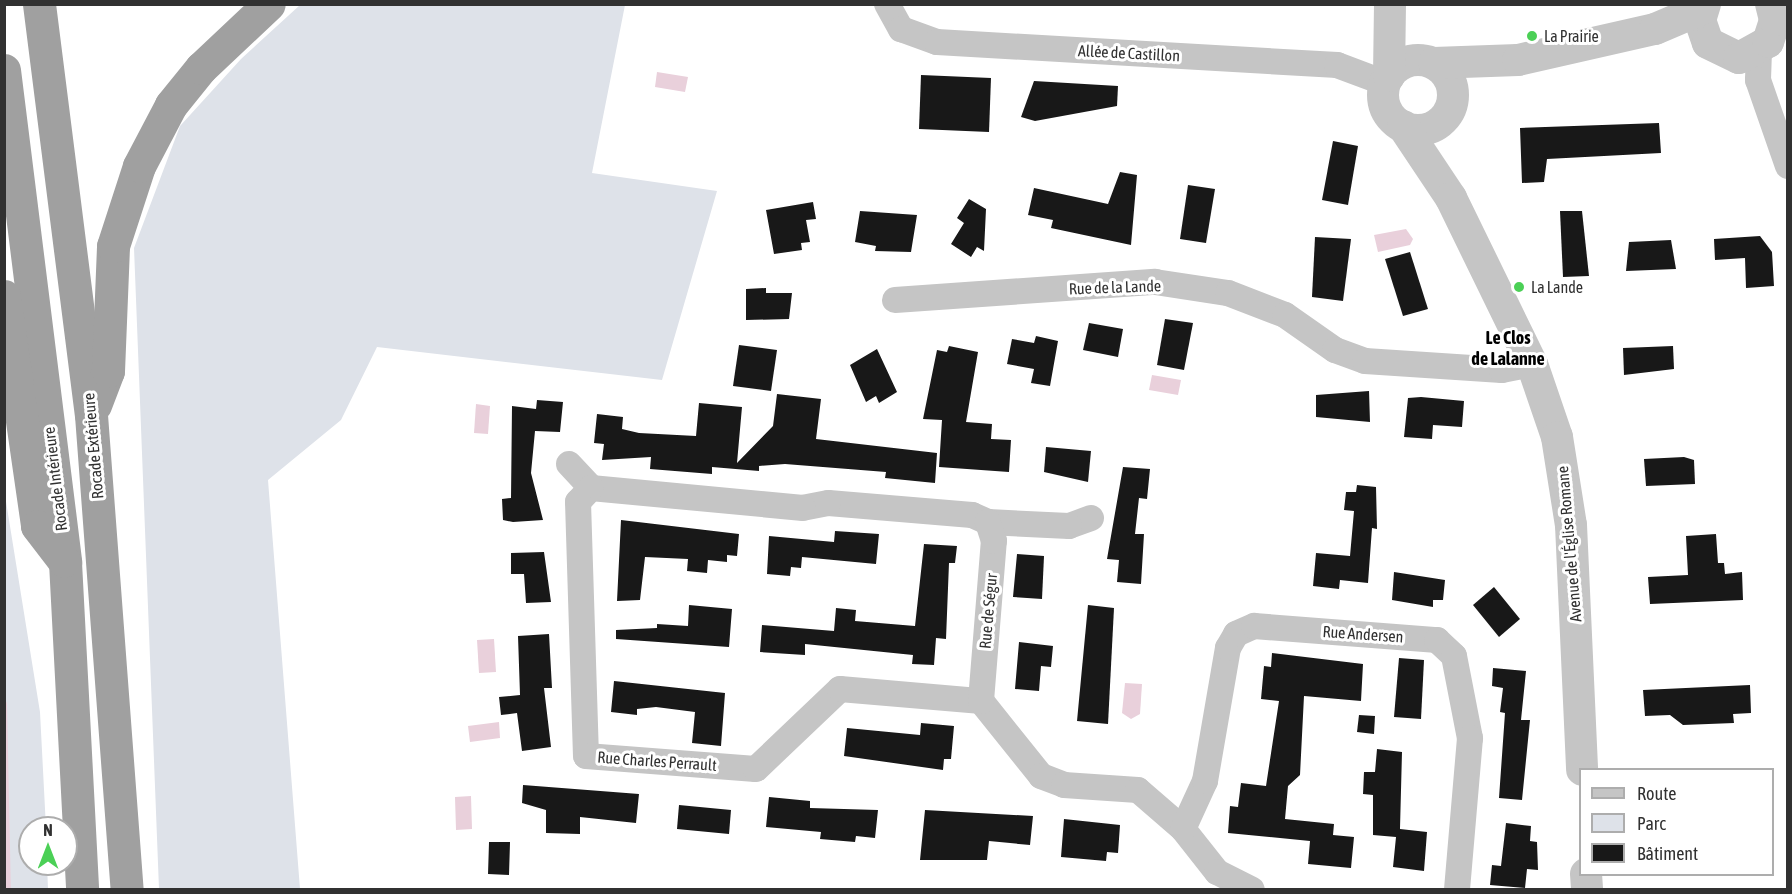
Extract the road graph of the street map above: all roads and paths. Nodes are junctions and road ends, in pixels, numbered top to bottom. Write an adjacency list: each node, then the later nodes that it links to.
1 (39, 4): 21 (highway, Rocade Extérieure)
2 (269, 4): 21 (highway)
3 (886, 4): 13 (street, Allée de Castillon)
4 (1390, 4): 13 (street)
5 (1409, 4): 11 (street)
6 (1703, 7): 7 (street); 9 (street)
7 (1655, 29): 9 (street); 10 (street)
8 (1768, 35): 9 (street); 16 (street)
9 (1706, 40)
10 (1518, 60): 11 (street); 14 (street)
11 (1428, 61): 13 (street); 14 (street)
12 (4, 70): 26 (highway, Rocade Intérieure)
13 (1387, 79): 15 (street)
14 (1450, 110): 15 (street); 17 (street, Avenue de l'Église Romane)
15 (1403, 126): 17 (street, Avenue de l'Église Romane)
16 (1788, 166)
17 (1451, 198): 20 (street, Avenue de l'Église Romane)
18 (4, 296): 26 (highway)
19 (896, 300): 20 (street, Rue de la Lande)
20 (1532, 364): 28 (street, Avenue de l'Église Romane)
21 (91, 415): 32 (highway, Rocade Extérieure)
22 (568, 464): 23 (street)
23 (591, 489): 25 (street); 27 (street, Rue Charles Perrault)
24 (1091, 518): 25 (street)
25 (988, 522): 27 (street, Rue de Ségur)
26 (65, 562): 31 (highway, Rocade Intérieure)
27 (981, 701): 29 (street)
28 (1582, 768)
29 (1183, 829): 30 (street); 34 (street, Rue Andersen)
30 (1246, 889): 33 (street)
31 (82, 890)
32 (127, 890)
33 (1252, 890)
34 (1457, 890)

